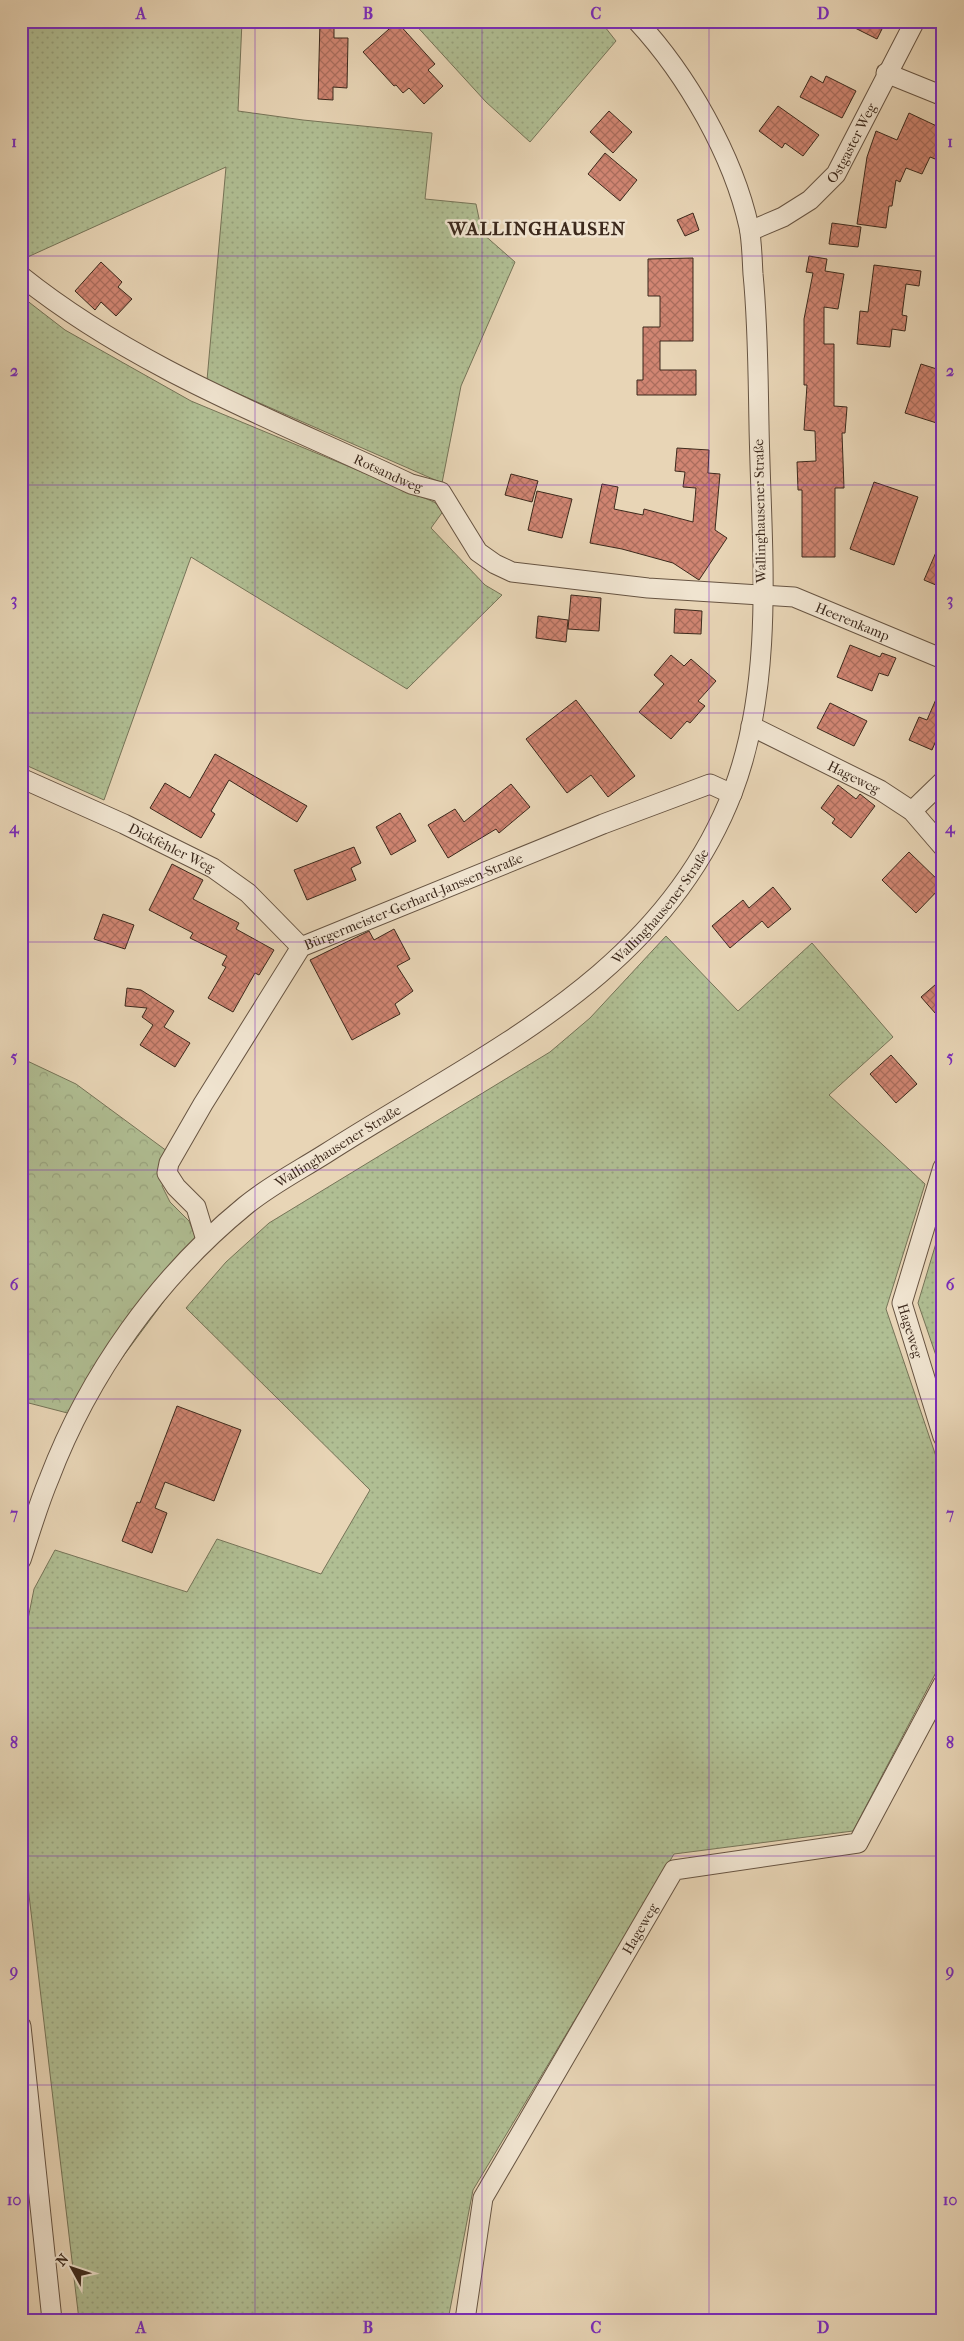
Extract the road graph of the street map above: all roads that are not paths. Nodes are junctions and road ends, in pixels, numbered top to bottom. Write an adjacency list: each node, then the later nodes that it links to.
1 (637, 21): 5 (street, Wallinghausener Straße)
2 (915, 21): 3 (street, Ostgaster Weg)
3 (886, 73): 4 (street); 5 (street, Ostgaster Weg)
4 (943, 96)
5 (750, 231): 7 (street, Wallinghausener Straße)
6 (21, 276): 7 (street, Rotsandweg)
7 (762, 594): 8 (street, Heerenkamp); 9 (street, Wallinghausener Straße)
8 (943, 659)
9 (751, 726): 12 (street, Wallinghausener Straße); 13 (street, Hageweg)
10 (21, 778): 15 (street, Dickfehler Weg)
11 (943, 781): 13 (street)
12 (732, 794): 15 (street, Bürgermeister-Gerhard-Janssen-Straße); 17 (street, Wallinghausener Straße)
13 (912, 811): 14 (street, Hageweg)
14 (943, 847)
15 (301, 947): 17 (street, Bürgermeister-Gerhard-Janssen-Straße)
16 (943, 1167): 18 (street, Hageweg)
17 (206, 1240): 19 (street, Wallinghausener Straße)
18 (943, 1437)
19 (21, 1560)
20 (943, 1684): 23 (street, Hageweg)
21 (21, 2026): 22 (street)
22 (52, 2320)
23 (465, 2320)

